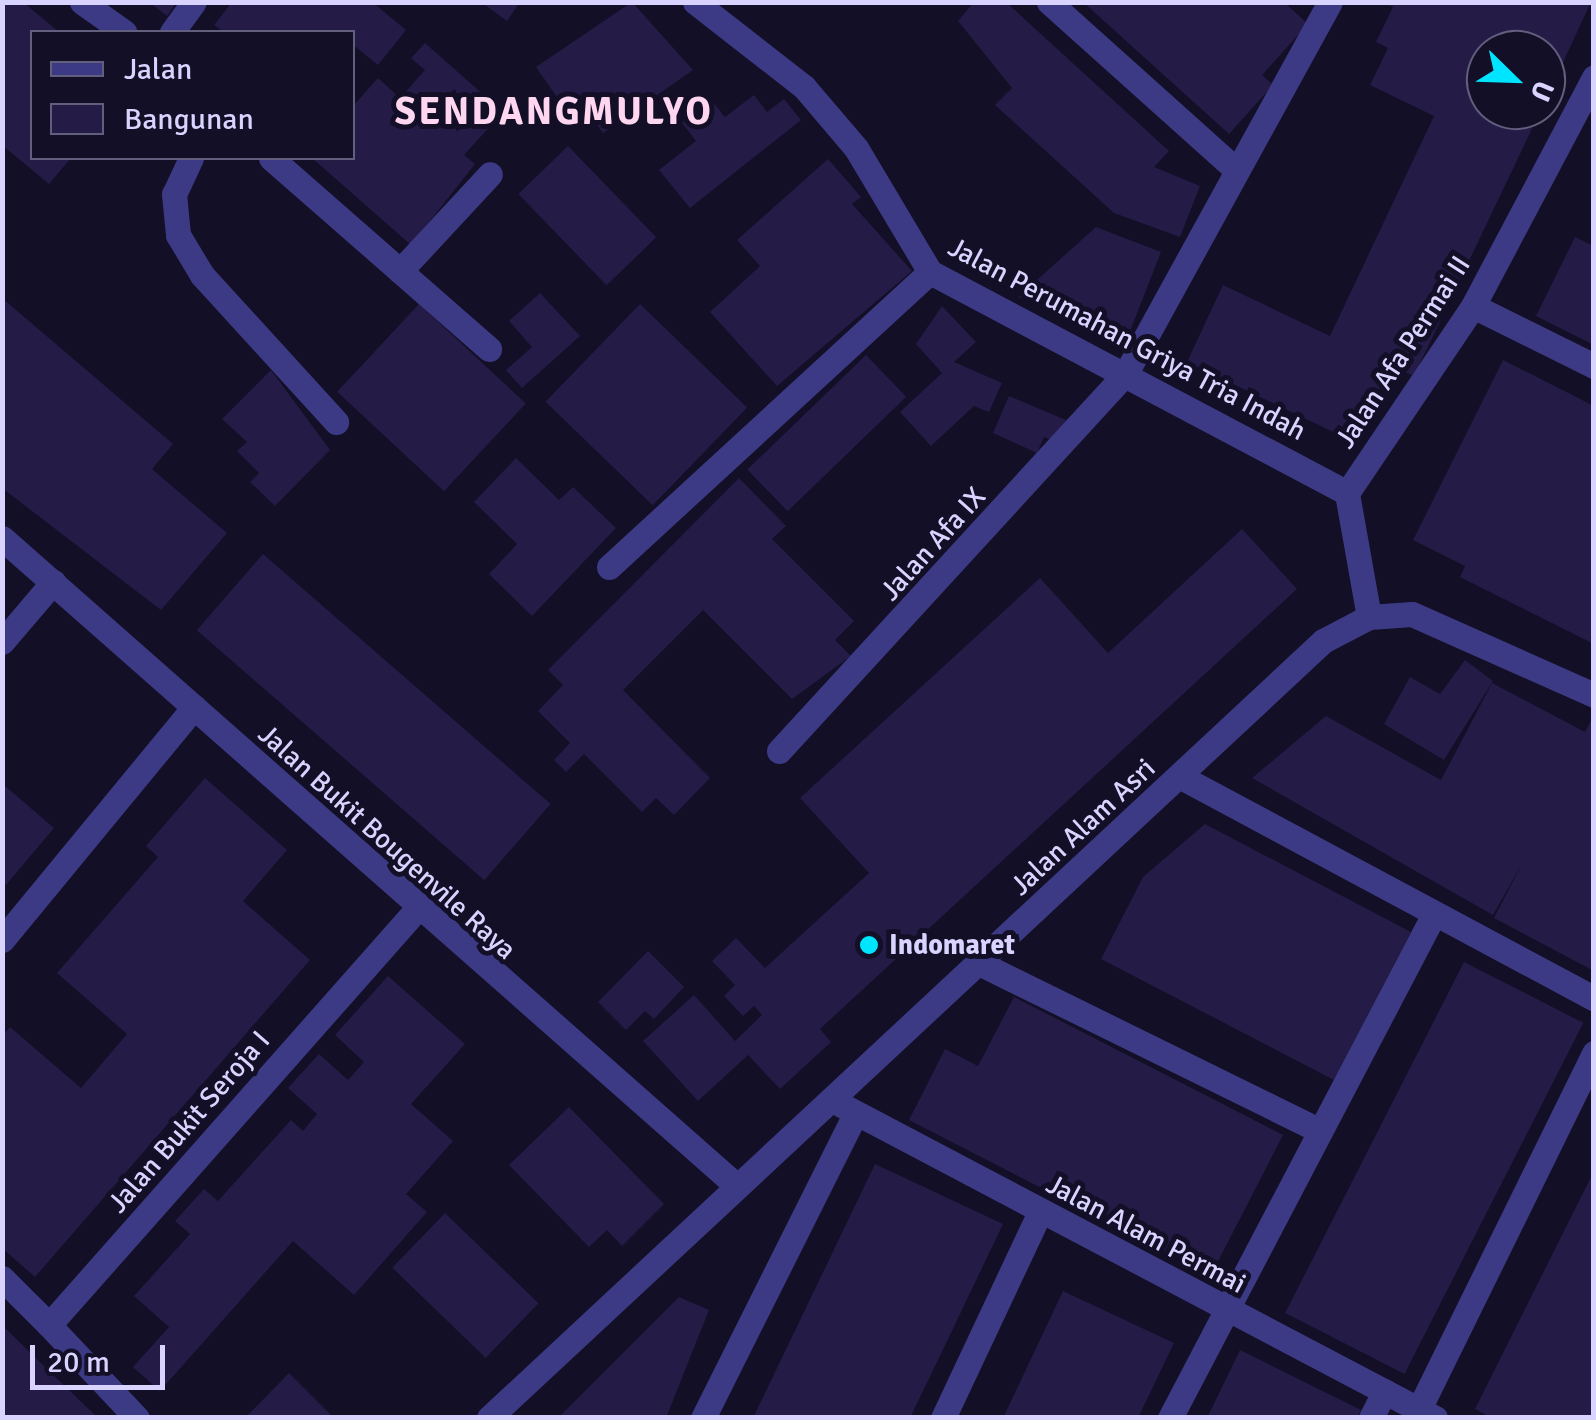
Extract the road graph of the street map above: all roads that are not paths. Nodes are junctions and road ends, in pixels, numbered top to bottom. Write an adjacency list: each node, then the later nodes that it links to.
1 (82, 2): 6 (street)
2 (194, 2): 7 (street)
3 (695, 2): 14 (street, Jalan Perumahan Griya Tria Indah)
4 (1049, 2): 11 (street)
5 (1323, 5): 11 (street, Jalan Afa IX)
6 (121, 30)
7 (173, 30)
8 (1593, 81): 15 (street, Jalan Afa Permai II)
9 (190, 160): 19 (street)
10 (273, 160): 13 (street)
11 (1234, 168): 18 (street, Jalan Afa IX)
12 (490, 174): 13 (street)
13 (400, 270): 16 (street)
14 (930, 272): 18 (street, Jalan Perumahan Griya Tria Indah); 22 (street)
15 (1473, 306): 17 (street); 20 (street, Jalan Afa Permai II)
16 (489, 348)
17 (1594, 366)
18 (1126, 373): 20 (street, Jalan Perumahan Griya Tria Indah); 28 (street, Jalan Afa IX)
19 (336, 422)
20 (1347, 492): 24 (street, Jalan Afa Permai II)
21 (2, 538): 23 (street, Jalan Bukit Bougenvile Raya)
22 (608, 567)
23 (53, 582): 25 (street); 27 (street, Jalan Bukit Bougenvile Raya)
24 (1368, 617): 26 (street, Jalan Alam Asri); 29 (street, Jalan Alam Asri)
25 (2, 642)
26 (1594, 695)
27 (194, 708): 30 (street, Jalan Bukit Bougenvile Raya); 32 (street)
28 (779, 751)
29 (1181, 776): 31 (street); 33 (street, Jalan Alam Asri)
30 (418, 909): 39 (street, Jalan Bukit Bougenvile Raya); 43 (street, Jalan Bukit Seroja I)
31 (1434, 914): 34 (street); 38 (street)
32 (2, 940)
33 (980, 963): 36 (street, Jalan Alam Asri); 38 (street)
34 (1594, 998)
35 (1594, 1053): 45 (street)
36 (832, 1100): 37 (street, Jalan Alam Permai); 39 (street, Jalan Alam Asri)
37 (853, 1119): 40 (street, Jalan Alam Permai); 48 (street)
38 (1320, 1131): 42 (street)
39 (736, 1185): 47 (street, Jalan Alam Asri)
40 (1040, 1212): 42 (street, Jalan Alam Permai); 49 (street)
41 (2, 1278): 43 (street)
42 (1226, 1310): 44 (street, Jalan Alam Permai); 50 (street)
43 (50, 1325): 46 (street)
44 (1385, 1392): 45 (street, Jalan Alam Permai); 51 (street)
45 (1427, 1413)
46 (137, 1418)
47 (489, 1418)
48 (703, 1418)
49 (944, 1418)
50 (1170, 1418)
51 (1371, 1418)

